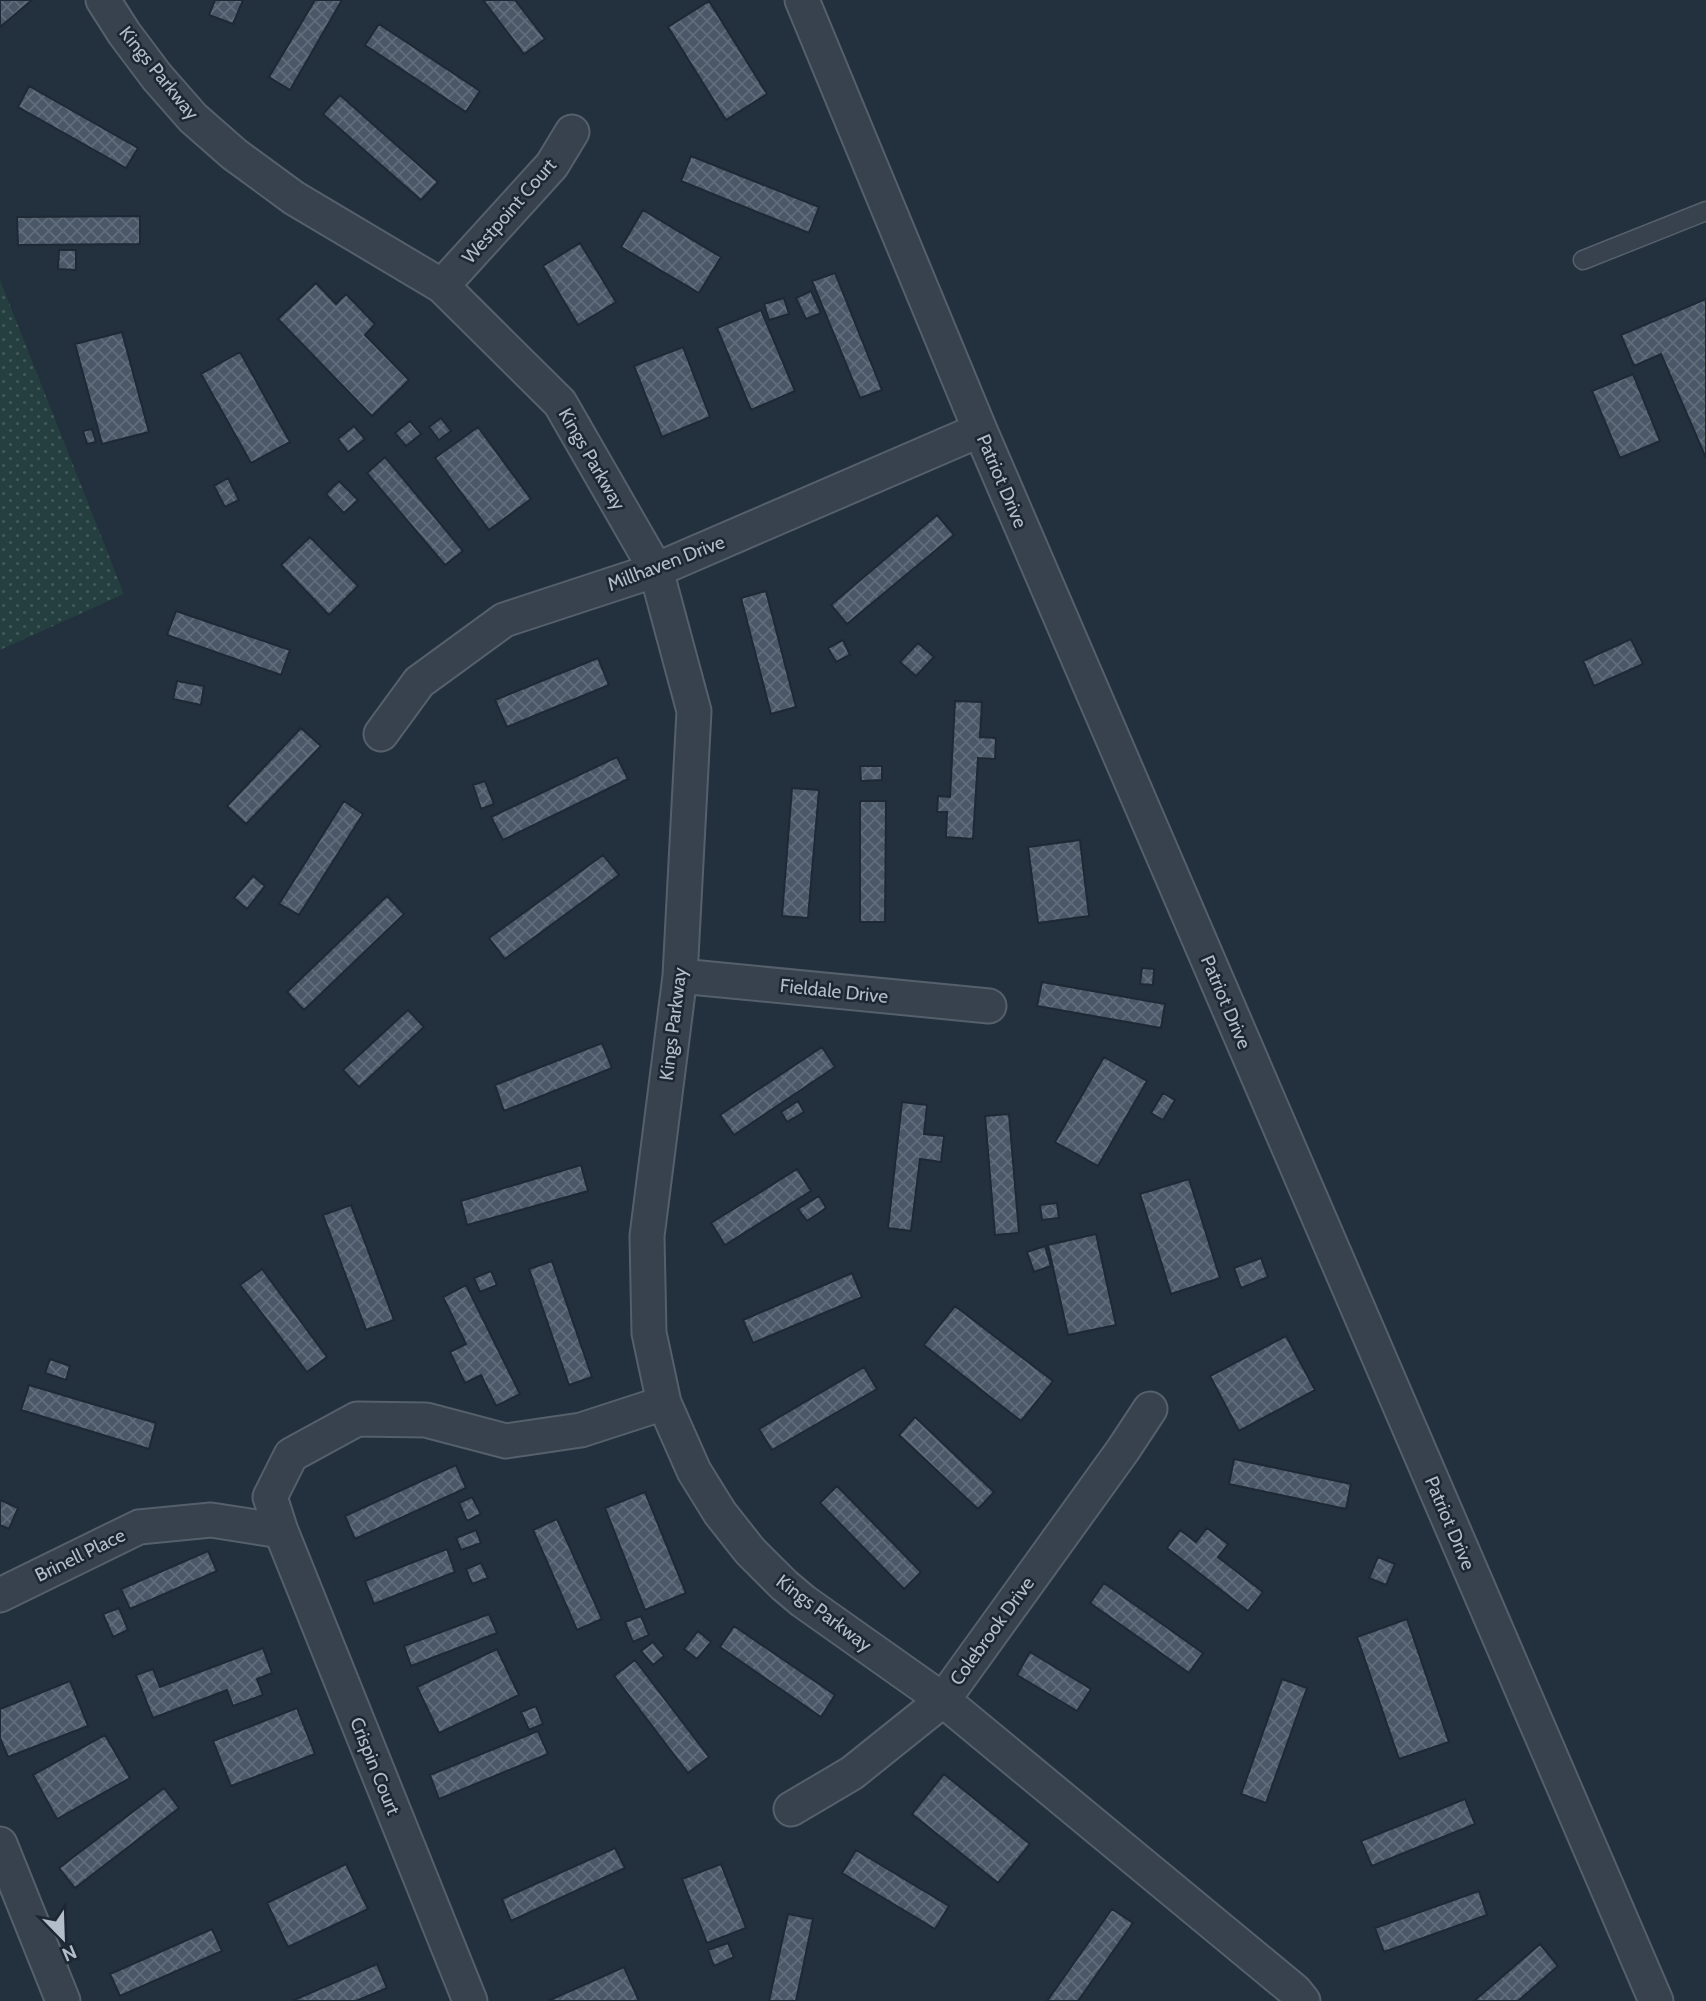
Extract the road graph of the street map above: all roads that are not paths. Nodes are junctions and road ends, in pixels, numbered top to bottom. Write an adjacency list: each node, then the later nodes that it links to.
1 (103, 0): 6 (street, Kings Parkway)
2 (802, 0): 7 (street, Patriot Drive)
3 (572, 132): 6 (street, Westpoint Court)
4 (1706, 211): 5 (lane)
5 (1583, 260)
6 (442, 286): 8 (street, Kings Parkway)
7 (980, 430): 8 (street, Millhaven Drive); 22 (street, Patriot Drive)
8 (656, 570): 9 (street, Millhaven Drive); 10 (street, Kings Parkway)
9 (381, 734)
10 (680, 976): 11 (street, Fieldale Drive); 12 (street, Kings Parkway)
11 (989, 1006)
12 (664, 1404): 14 (street); 16 (street, Kings Parkway)
13 (1150, 1409): 16 (street, Colebrook Drive)
14 (281, 1531): 15 (street, Brinell Place); 20 (street, Crispin Court)
15 (0, 1595)
16 (943, 1700): 17 (street, Colebrook Drive); 21 (street, Kings Parkway)
17 (791, 1809)
18 (0, 1844): 19 (street)
19 (63, 2001)
20 (470, 2001)
21 (1303, 2001)
22 (1656, 2001)

